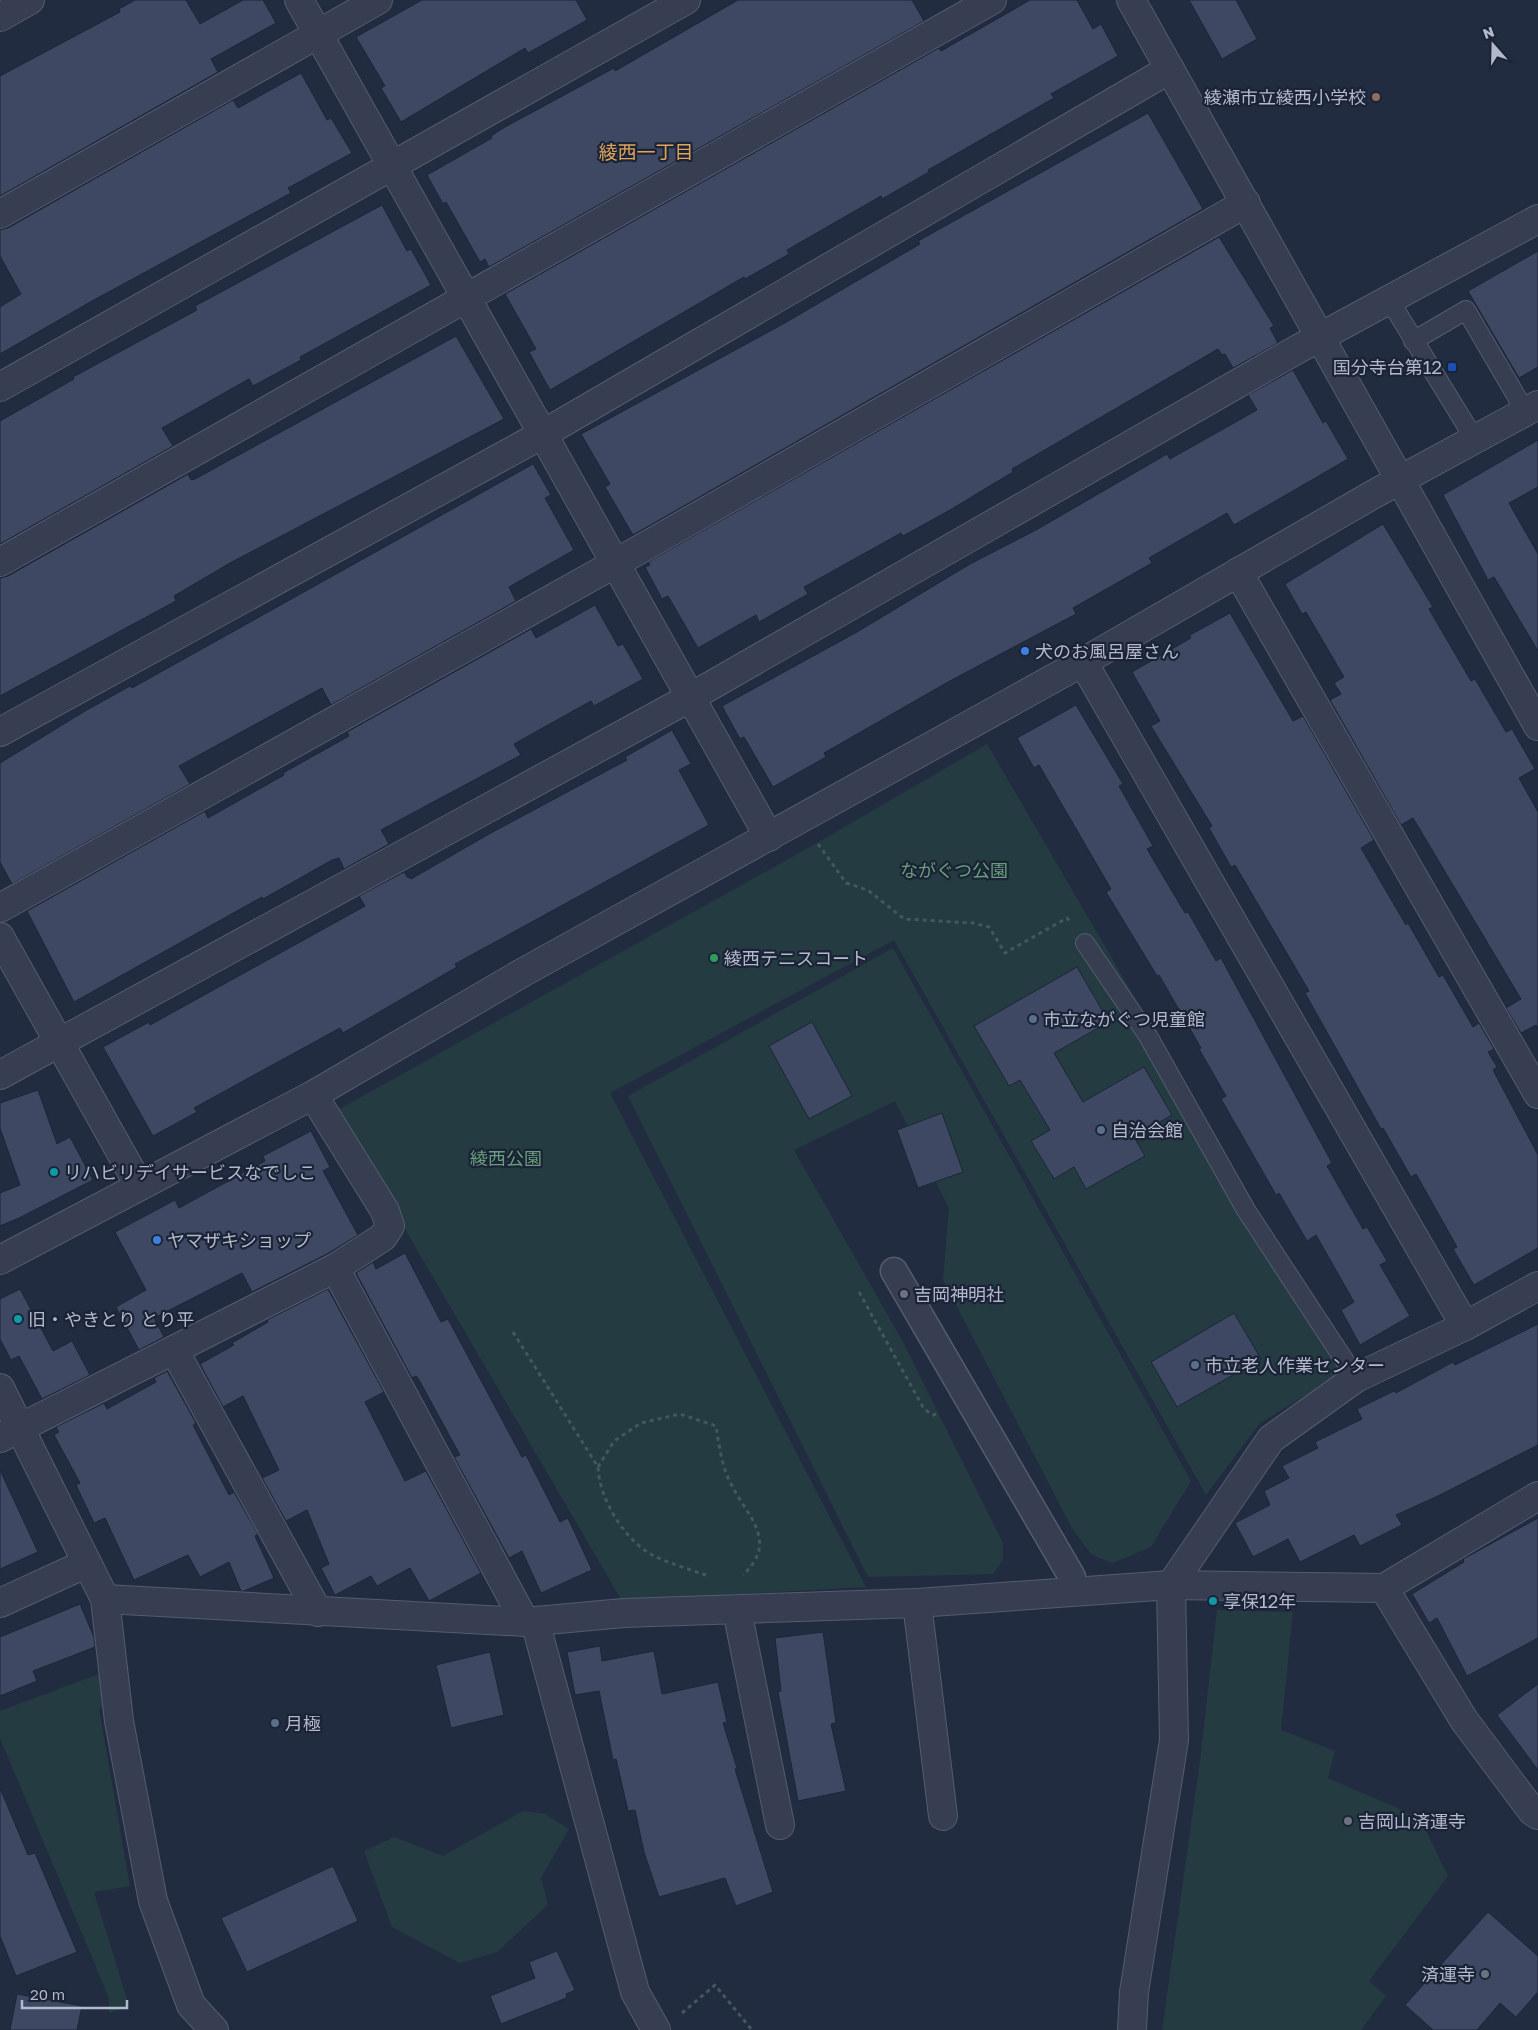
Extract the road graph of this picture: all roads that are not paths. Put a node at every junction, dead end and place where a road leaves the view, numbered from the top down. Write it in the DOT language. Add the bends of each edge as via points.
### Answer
graph roads {
  1 [pos="30,0"];
  2 [pos="299,0"];
  3 [pos="378,0"];
  4 [pos="686,0"];
  5 [pos="992,0"];
  6 [pos="1132,0"];
  7 [pos="0,17"];
  8 [pos="319,34"];
  9 [pos="1170,69"];
  10 [pos="392,164"];
  11 [pos="1246,203"];
  12 [pos="0,214"];
  13 [pos="1538,219"];
  14 [pos="467,298"];
  15 [pos="1390,301"];
  16 [pos="1321,337"];
  17 [pos="1412,341"];
  18 [pos="0,387"];
  19 [pos="1532,408"];
  20 [pos="543,434"];
  21 [pos="1474,440"];
  22 [pos="1402,480"];
  23 [pos="0,562"];
  24 [pos="616,563"];
  25 [pos="1238,572"];
  26 [pos="1083,662"];
  27 [pos="690,696"];
  28 [pos="1538,726"];
  29 [pos="0,732"];
  30 [pos="769,837"];
  31 [pos="0,908"];
  32 [pos="0,937"];
  33 [pos="1085,943"];
  34 [pos="59,1043"];
  35 [pos="0,1076"];
  36 [pos="1538,1094"];
  37 [pos="313,1095"];
  38 [pos="139,1185"];
  39 [pos="0,1260"];
  40 [pos="335,1268"];
  41 [pos="894,1271"];
  42 [pos="1538,1286"];
  43 [pos="1465,1326"];
  44 [pos="174,1350"];
  45 [pos="1356,1378"];
  46 [pos="0,1388"];
  47 [pos="10,1434"];
  48 [pos="1538,1496"];
  49 [pos="87,1563"];
  50 [pos="1072,1577"];
  51 [pos="1171,1584"];
  52 [pos="1384,1588"];
  53 [pos="105,1599"];
  54 [pos="0,1603"];
  55 [pos="918,1604"];
  56 [pos="737,1610"];
  57 [pos="318,1612"];
  58 [pos="530,1621"];
  59 [pos="1538,1815"];
  60 [pos="942,1816"];
  61 [pos="780,1825"];
  62 [pos="666,2024"];
  63 [pos="214,2030"];
  64 [pos="1132,2030"];
  1 -- 7 [label="street"];
  2 -- 8 [label="street"];
  3 -- 8 [label="street"];
  4 -- 10 [label="street"];
  5 -- 14 [label="street"];
  6 -- 9 [label="street"];
  8 -- 10 [label="street"];
  8 -- 12 [label="street"];
  9 -- 11 [label="street"];
  9 -- 20 [label="street"];
  10 -- 14 [label="street"];
  10 -- 18 [label="street"];
  11 -- 16 [label="street"];
  11 -- 24 [label="street"];
  13 -- 15 [label="street"];
  14 -- 20 [label="street"];
  14 -- 23 [label="street"];
  15 -- 16 [label="street"];
  15 -- 17 [label="lane"];
  16 -- 22 [label="street"];
  16 -- 27 [label="street"];
  17 -- 19 [label="lane" via="1466,310"];
  17 -- 21 [label="lane"];
  19 -- 21 [label="street"];
  20 -- 24 [label="street"];
  20 -- 29 [label="street"];
  21 -- 22 [label="street"];
  22 -- 25 [label="street"];
  22 -- 28 [label="street"];
  24 -- 27 [label="street"];
  24 -- 31 [label="street"];
  25 -- 26 [label="street"];
  25 -- 36 [label="street"];
  26 -- 30 [label="street"];
  26 -- 43 [label="street"];
  27 -- 30 [label="street"];
  27 -- 34 [label="street"];
  30 -- 37 [label="street" via="522,973"];
  32 -- 34 [label="street"];
  33 -- 45 [label="lane" via="1148,1036 1246,1210"];
  34 -- 35 [label="street"];
  34 -- 38 [label="street"];
  37 -- 38 [label="street"];
  37 -- 40 [label="street" via="385,1211 390,1226 383,1237"];
  38 -- 39 [label="street"];
  40 -- 44 [label="street"];
  40 -- 58 [label="street"];
  41 -- 50 [label="street"];
  42 -- 43 [label="street"];
  43 -- 45 [label="street"];
  44 -- 47 [label="street"];
  44 -- 57 [label="street"];
  45 -- 51 [label="street" via="1271,1440"];
  46 -- 47 [label="street"];
  47 -- 49 [label="street"];
  48 -- 52 [label="street"];
  49 -- 53 [label="street"];
  49 -- 54 [label="street"];
  51 -- 52 [label="street"];
  51 -- 55 [label="street"];
  51 -- 64 [label="street" via="1174,1740 1134,1992"];
  52 -- 59 [label="street" via="1464,1720"];
  53 -- 57 [label="street"];
  53 -- 63 [label="street" via="119,1721 153,1901 191,2005"];
  55 -- 56 [label="street"];
  55 -- 60 [label="street"];
  56 -- 58 [label="street"];
  56 -- 61 [label="street"];
  57 -- 58 [label="street"];
  58 -- 62 [label="street" via="635,1992"];
}
